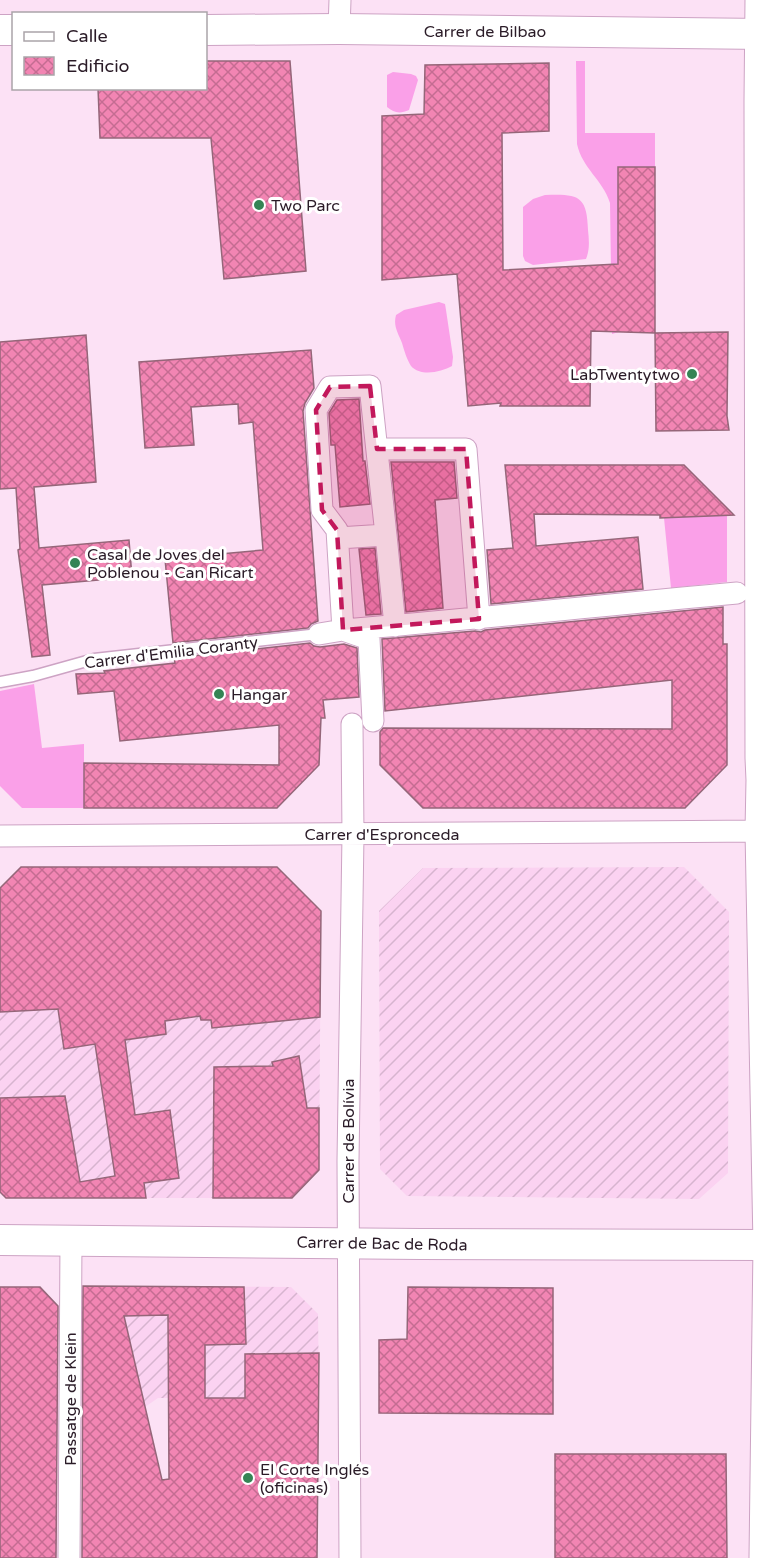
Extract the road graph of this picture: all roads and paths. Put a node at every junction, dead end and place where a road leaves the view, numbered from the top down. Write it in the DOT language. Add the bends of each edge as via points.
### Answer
graph roads {
  1 [pos="756,0"];
  2 [pos="339,15"];
  3 [pos="207,30"];
  4 [pos="760,34"];
  5 [pos="376,449"];
  6 [pos="386,535"];
  7 [pos="338,538"];
  8 [pos="737,593"];
  9 [pos="479,618"];
  10 [pos="395,626"];
  11 [pos="343,630"];
  12 [pos="319,634"];
  13 [pos="0,682"];
  14 [pos="760,831"];
  15 [pos="353,835"];
  16 [pos="0,836"];
  17 [pos="0,1240"];
  18 [pos="71,1241"];
  19 [pos="348,1243"];
  20 [pos="764,1245"];
  21 [pos="69,1558"];
  22 [pos="350,1558"];
  23 [pos="760,1558"];
  1 -- 4 [label="street"];
  2 -- 3 [label="main road, Carrer de Bilbao"];
  2 -- 4 [label="main road, Carrer de Bilbao"];
  4 -- 14 [label="street"];
  5 -- 6 [label="street"];
  5 -- 7 [label="street" via="370,386 330,387 316,410 322,510 337,530"];
  5 -- 9 [label="street" via="466,448"];
  6 -- 7 [label="street"];
  6 -- 10 [label="street"];
  7 -- 11 [label="street"];
  8 -- 9 [label="street, Carrer d'Emilia Coranty"];
  9 -- 10 [label="street, Carrer d'Emilia Coranty"];
  10 -- 11 [label="street, Carrer d'Emilia Coranty"];
  11 -- 12 [label="street, Carrer d'Emilia Coranty"];
  11 -- 15 [label="street, Carrer de Bolívia" via="369,639"];
  12 -- 13 [label="lane, Carrer d'Emilia Coranty" via="94,659"];
  14 -- 15 [label="street, Carrer d'Espronceda"];
  14 -- 20 [label="street"];
  15 -- 16 [label="street, Carrer d'Espronceda"];
  15 -- 19 [label="street, Carrer de Bolívia"];
  17 -- 18 [label="main road, Carrer de Bac de Roda"];
  18 -- 19 [label="main road, Carrer de Bac de Roda"];
  18 -- 21 [label="street, Passatge de Klein"];
  19 -- 20 [label="main road, Carrer de Bac de Roda"];
  19 -- 22 [label="street, Carrer de Bolívia"];
  20 -- 23 [label="street"];
}
